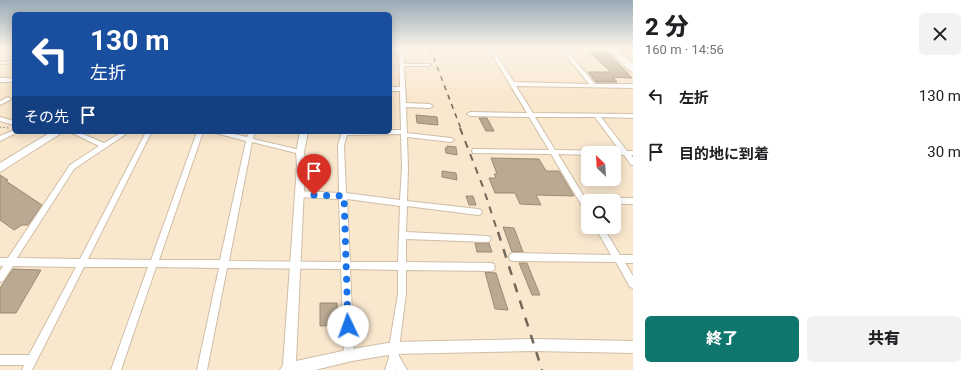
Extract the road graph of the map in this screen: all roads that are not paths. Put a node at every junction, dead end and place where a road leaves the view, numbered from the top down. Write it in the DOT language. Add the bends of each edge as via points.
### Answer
graph roads {
  1 [pos="422,65"];
  2 [pos="501,65"];
  3 [pos="577,65"];
  4 [pos="402,66"];
  5 [pos="0,80"];
  6 [pos="12,80"];
  7 [pos="512,84"];
  8 [pos="594,86"];
  9 [pos="633,86"];
  10 [pos="392,89"];
  11 [pos="403,89"];
  12 [pos="8,99"];
  13 [pos="0,103"];
  14 [pos="404,105"];
  15 [pos="430,106"];
  16 [pos="470,114"];
  17 [pos="530,115"];
  18 [pos="596,115"];
  19 [pos="633,116"];
  20 [pos="0,119"];
  21 [pos="12,126"];
  22 [pos="12,129"];
  23 [pos="55,134"];
  24 [pos="77,134"];
  25 [pos="123,134"];
  26 [pos="148,134"];
  27 [pos="199,134"];
  28 [pos="236,134"];
  29 [pos="304,134"];
  30 [pos="345,134"];
  31 [pos="392,134"];
  32 [pos="404,134"];
  33 [pos="251,136"];
  34 [pos="0,139"];
  35 [pos="451,140"];
  36 [pos="104,146"];
  37 [pos="475,151"];
  38 [pos="300,152"];
  39 [pos="553,152"];
  40 [pos="581,152"];
  41 [pos="621,153"];
  42 [pos="625,153"];
  43 [pos="633,154"];
  44 [pos="633,163"];
  45 [pos="0,168"];
  46 [pos="299,194"];
  47 [pos="581,195"];
  48 [pos="344,196"];
  49 [pos="621,201"];
  50 [pos="633,201"];
  51 [pos="403,203"];
  52 [pos="478,212"];
  53 [pos="402,234"];
  54 [pos="603,234"];
  55 [pos="487,239"];
  56 [pos="513,257"];
  57 [pos="618,259"];
  58 [pos="633,259"];
  59 [pos="0,262"];
  60 [pos="10,262"];
  61 [pos="82,264"];
  62 [pos="153,265"];
  63 [pos="223,265"];
  64 [pos="295,266"];
  65 [pos="345,266"];
  66 [pos="402,266"];
  67 [pos="491,267"];
  68 [pos="0,278"];
  69 [pos="633,284"];
  70 [pos="633,347"];
  71 [pos="394,352"];
  72 [pos="350,356"];
  73 [pos="0,360"];
  74 [pos="32,360"];
  75 [pos="27,370"];
  76 [pos="116,370"];
  77 [pos="202,370"];
  78 [pos="288,370"];
  79 [pos="390,370"];
  80 [pos="402,370"];
  1 -- 4 [label="street"];
  2 -- 7 [label="street"];
  3 -- 8 [label="street"];
  4 -- 11 [label="street"];
  5 -- 6 [label="street"];
  7 -- 8 [label="street"];
  7 -- 17 [label="street"];
  8 -- 9 [label="street"];
  10 -- 11 [label="street"];
  11 -- 14 [label="street"];
  12 -- 13 [label="street"];
  14 -- 15 [label="street"];
  14 -- 32 [label="street"];
  16 -- 17 [label="street"];
  17 -- 18 [label="street"];
  17 -- 39 [label="street"];
  18 -- 19 [label="street"];
  18 -- 42 [label="street"];
  20 -- 21 [label="street"];
  22 -- 34 [label="street"];
  23 -- 45 [label="main road"];
  24 -- 36 [label="street"];
  25 -- 36 [label="street"];
  26 -- 61 [label="street"];
  27 -- 62 [label="street"];
  28 -- 33 [label="street"];
  29 -- 38 [label="street"];
  30 -- 48 [label="street" via="341,145"];
  31 -- 32 [label="street"];
  32 -- 35 [label="street"];
  32 -- 51 [label="street"];
  33 -- 38 [label="street"];
  33 -- 63 [label="street"];
  36 -- 60 [label="street" via="72,167"];
  37 -- 39 [label="street"];
  38 -- 46 [label="street"];
  39 -- 40 [label="street"];
  39 -- 47 [label="street"];
  41 -- 42 [label="street"];
  42 -- 43 [label="street"];
  42 -- 44 [label="street"];
  46 -- 48 [label="street"];
  46 -- 64 [label="street"];
  48 -- 51 [label="street"];
  48 -- 65 [label="street"];
  49 -- 50 [label="street"];
  51 -- 52 [label="street"];
  51 -- 53 [label="street"];
  53 -- 55 [label="street"];
  53 -- 66 [label="street"];
  54 -- 57 [label="street"];
  56 -- 57 [label="street"];
  57 -- 58 [label="street"];
  57 -- 69 [label="street"];
  59 -- 60 [label="street"];
  60 -- 61 [label="street"];
  60 -- 68 [label="street"];
  61 -- 62 [label="street"];
  61 -- 74 [label="street"];
  62 -- 63 [label="street"];
  62 -- 76 [label="street"];
  63 -- 64 [label="street"];
  63 -- 77 [label="street"];
  64 -- 65 [label="street"];
  64 -- 78 [label="street"];
  65 -- 66 [label="street"];
  65 -- 72 [label="street"];
  66 -- 67 [label="street"];
  66 -- 71 [label="street" via="402,294"];
  70 -- 71 [label="street" via="534,345"];
  71 -- 72 [label="street"];
  71 -- 79 [label="street"];
  71 -- 80 [label="street"];
  72 -- 78 [label="street"];
  73 -- 74 [label="street"];
  74 -- 75 [label="street"];
}
